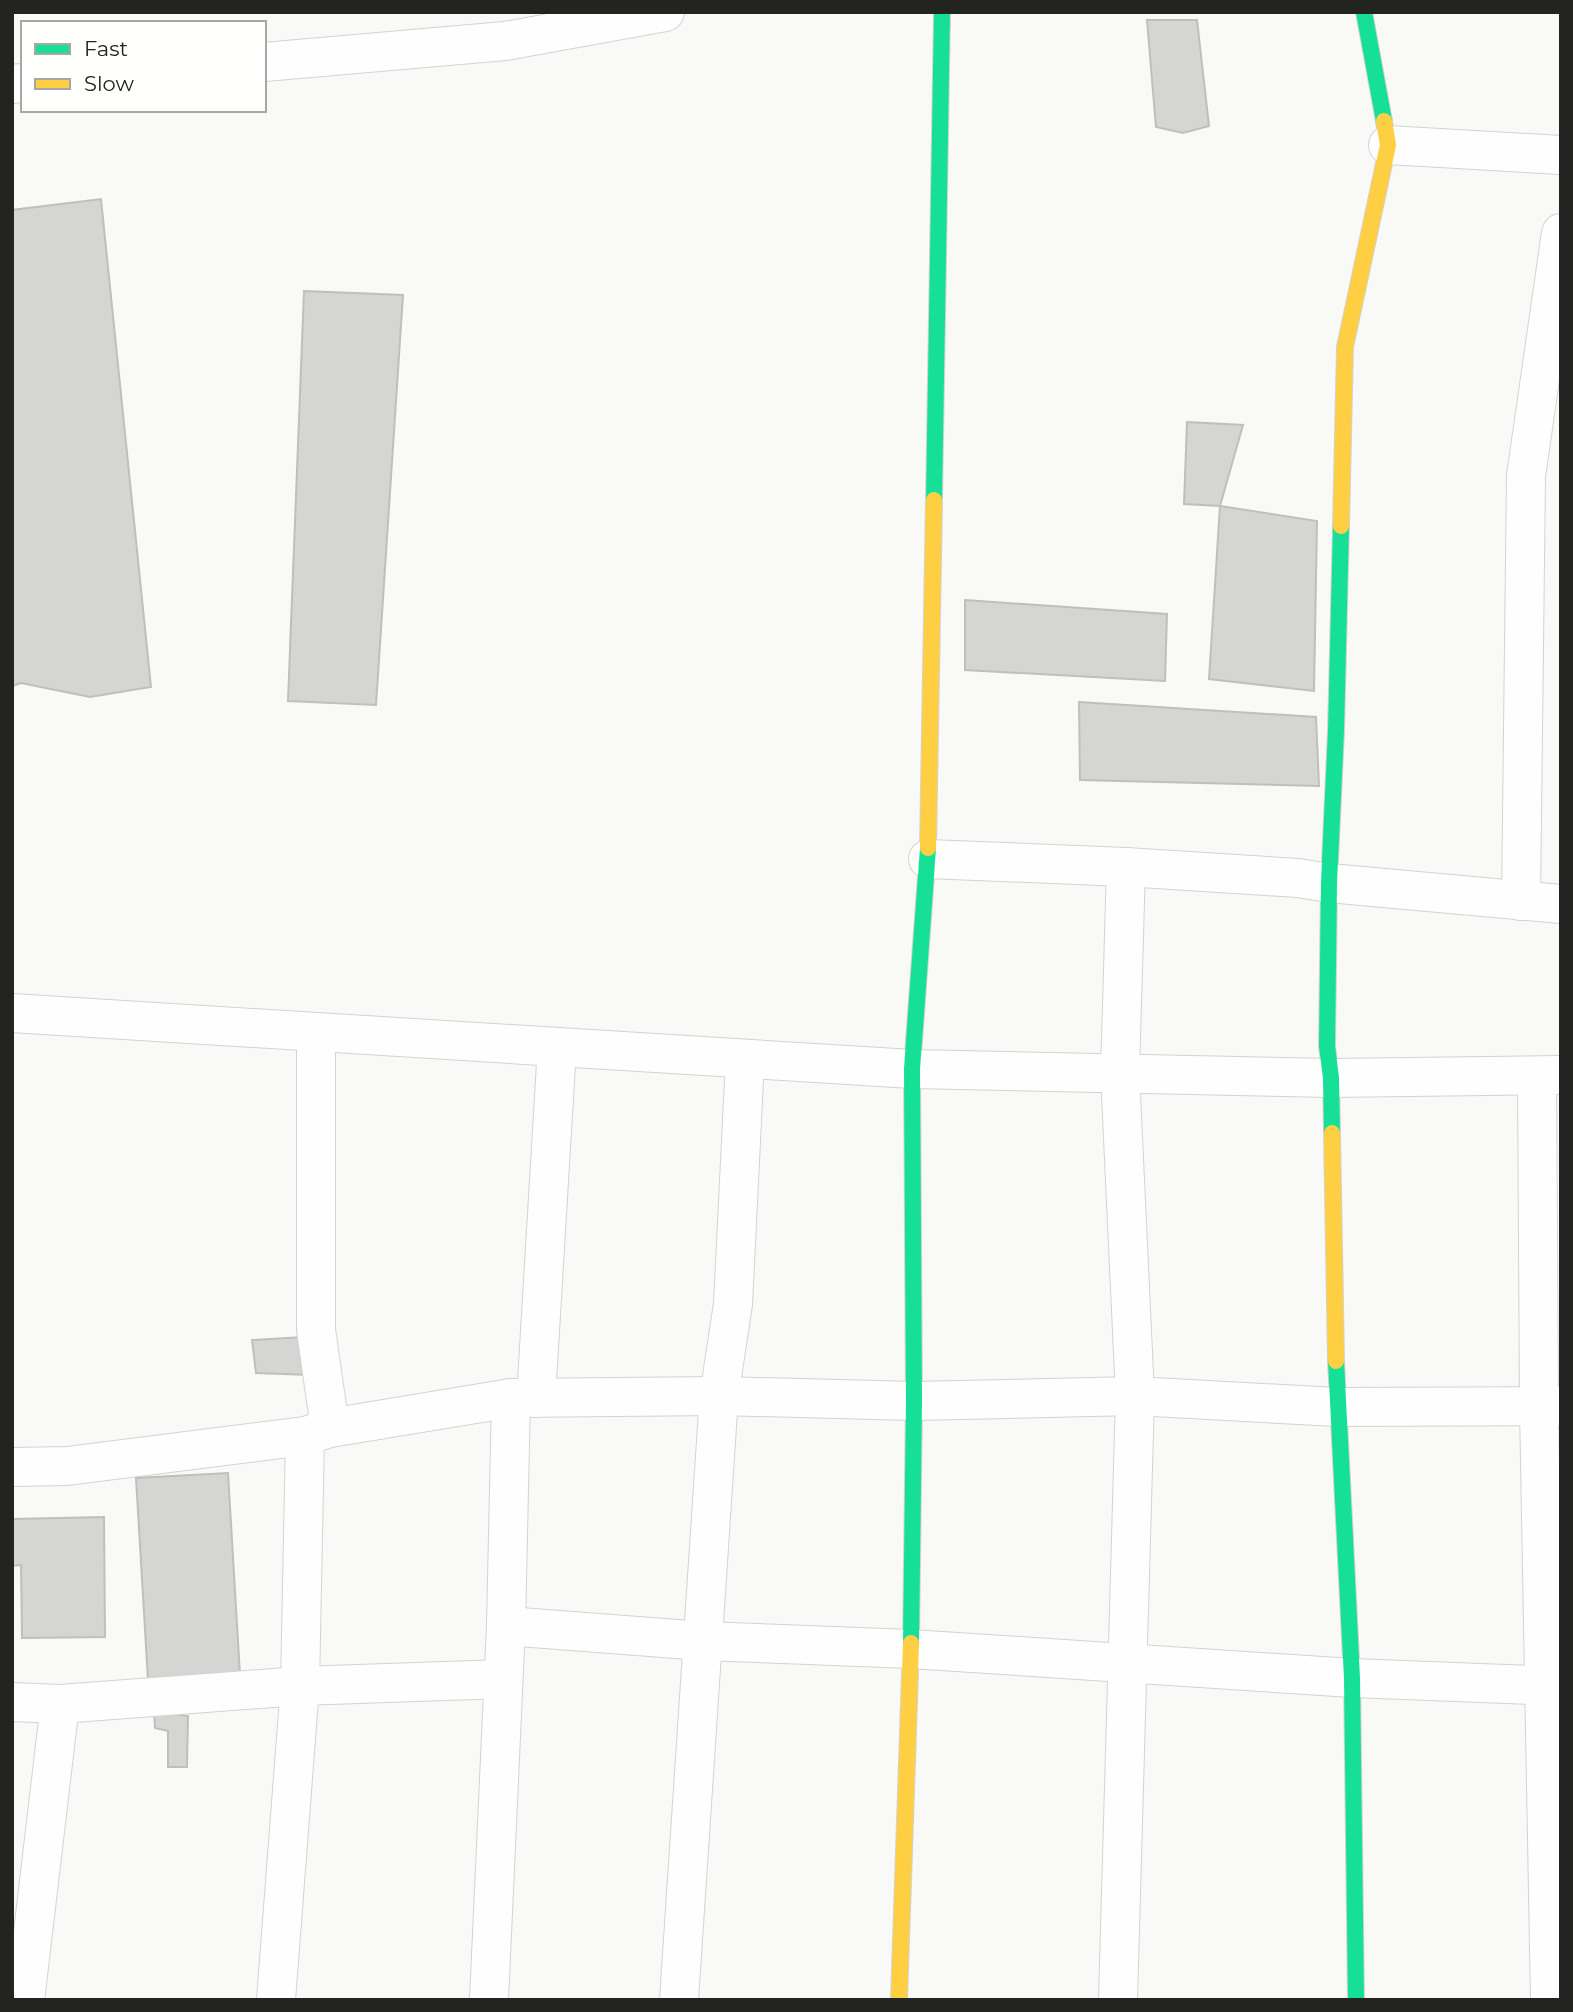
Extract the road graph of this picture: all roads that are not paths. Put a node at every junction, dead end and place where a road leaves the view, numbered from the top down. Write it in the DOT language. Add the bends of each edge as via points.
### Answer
graph roads {
  1 [pos="665,12"];
  2 [pos="943,12"];
  3 [pos="1364,12"];
  4 [pos="504,27"];
  5 [pos="266,62"];
  6 [pos="1388,145"];
  7 [pos="1561,155"];
  8 [pos="1561,233"];
  9 [pos="928,859"];
  10 [pos="1126,867"];
  11 [pos="1329,883"];
  12 [pos="1521,901"];
  13 [pos="1561,904"];
  14 [pos="12,1013"];
  15 [pos="316,1032"];
  16 [pos="557,1048"];
  17 [pos="745,1059"];
  18 [pos="912,1069"];
  19 [pos="1120,1073"];
  20 [pos="1549,1076"];
  21 [pos="1331,1078"];
  22 [pos="719,1396"];
  23 [pos="1135,1396"];
  24 [pos="523,1398"];
  25 [pos="914,1401"];
  26 [pos="1550,1406"];
  27 [pos="1337,1407"];
  28 [pos="317,1432"];
  29 [pos="12,1467"];
  30 [pos="506,1626"];
  31 [pos="704,1641"];
  32 [pos="911,1649"];
  33 [pos="1128,1664"];
  34 [pos="1352,1678"];
  35 [pos="503,1679"];
  36 [pos="300,1686"];
  37 [pos="1553,1686"];
  38 [pos="12,1702"];
  39 [pos="60,1704"];
  40 [pos="25,2000"];
  41 [pos="276,2000"];
  42 [pos="489,2000"];
  43 [pos="679,2000"];
  44 [pos="899,2000"];
  45 [pos="1118,2000"];
  46 [pos="1356,2000"];
  47 [pos="1550,2000"];
  1 -- 4 [label="street"];
  2 -- 9 [label="street"];
  3 -- 6 [label="street"];
  4 -- 5 [label="street"];
  6 -- 7 [label="street"];
  6 -- 11 [label="street" via="1345,347"];
  8 -- 12 [label="street" via="1526,475"];
  9 -- 10 [label="street"];
  9 -- 18 [label="street"];
  10 -- 11 [label="street"];
  10 -- 19 [label="street"];
  11 -- 12 [label="street"];
  11 -- 21 [label="street" via="1327,1046"];
  12 -- 13 [label="street"];
  14 -- 15 [label="street"];
  15 -- 16 [label="street"];
  15 -- 28 [label="street"];
  16 -- 17 [label="street"];
  16 -- 24 [label="street"];
  17 -- 18 [label="street"];
  17 -- 22 [label="street" via="733,1304"];
  18 -- 19 [label="street"];
  18 -- 25 [label="street"];
  19 -- 21 [label="street"];
  19 -- 23 [label="street"];
  20 -- 21 [label="street"];
  20 -- 26 [label="street"];
  21 -- 27 [label="street"];
  22 -- 24 [label="street"];
  22 -- 25 [label="street"];
  22 -- 31 [label="street"];
  23 -- 25 [label="street"];
  23 -- 27 [label="street"];
  23 -- 33 [label="street"];
  24 -- 28 [label="street"];
  24 -- 30 [label="street"];
  25 -- 32 [label="street"];
  26 -- 27 [label="street"];
  26 -- 37 [label="street"];
  27 -- 34 [label="street"];
  28 -- 29 [label="street" via="92,1463"];
  28 -- 36 [label="street"];
  30 -- 31 [label="street"];
  30 -- 35 [label="street"];
  31 -- 32 [label="street"];
  31 -- 43 [label="street"];
  32 -- 33 [label="street"];
  32 -- 44 [label="street"];
  33 -- 34 [label="street"];
  33 -- 45 [label="street"];
  34 -- 37 [label="street"];
  34 -- 46 [label="street"];
  35 -- 36 [label="street"];
  35 -- 42 [label="street"];
  36 -- 39 [label="street"];
  36 -- 41 [label="street"];
  37 -- 47 [label="street"];
  38 -- 39 [label="street"];
  39 -- 40 [label="street"];
}
